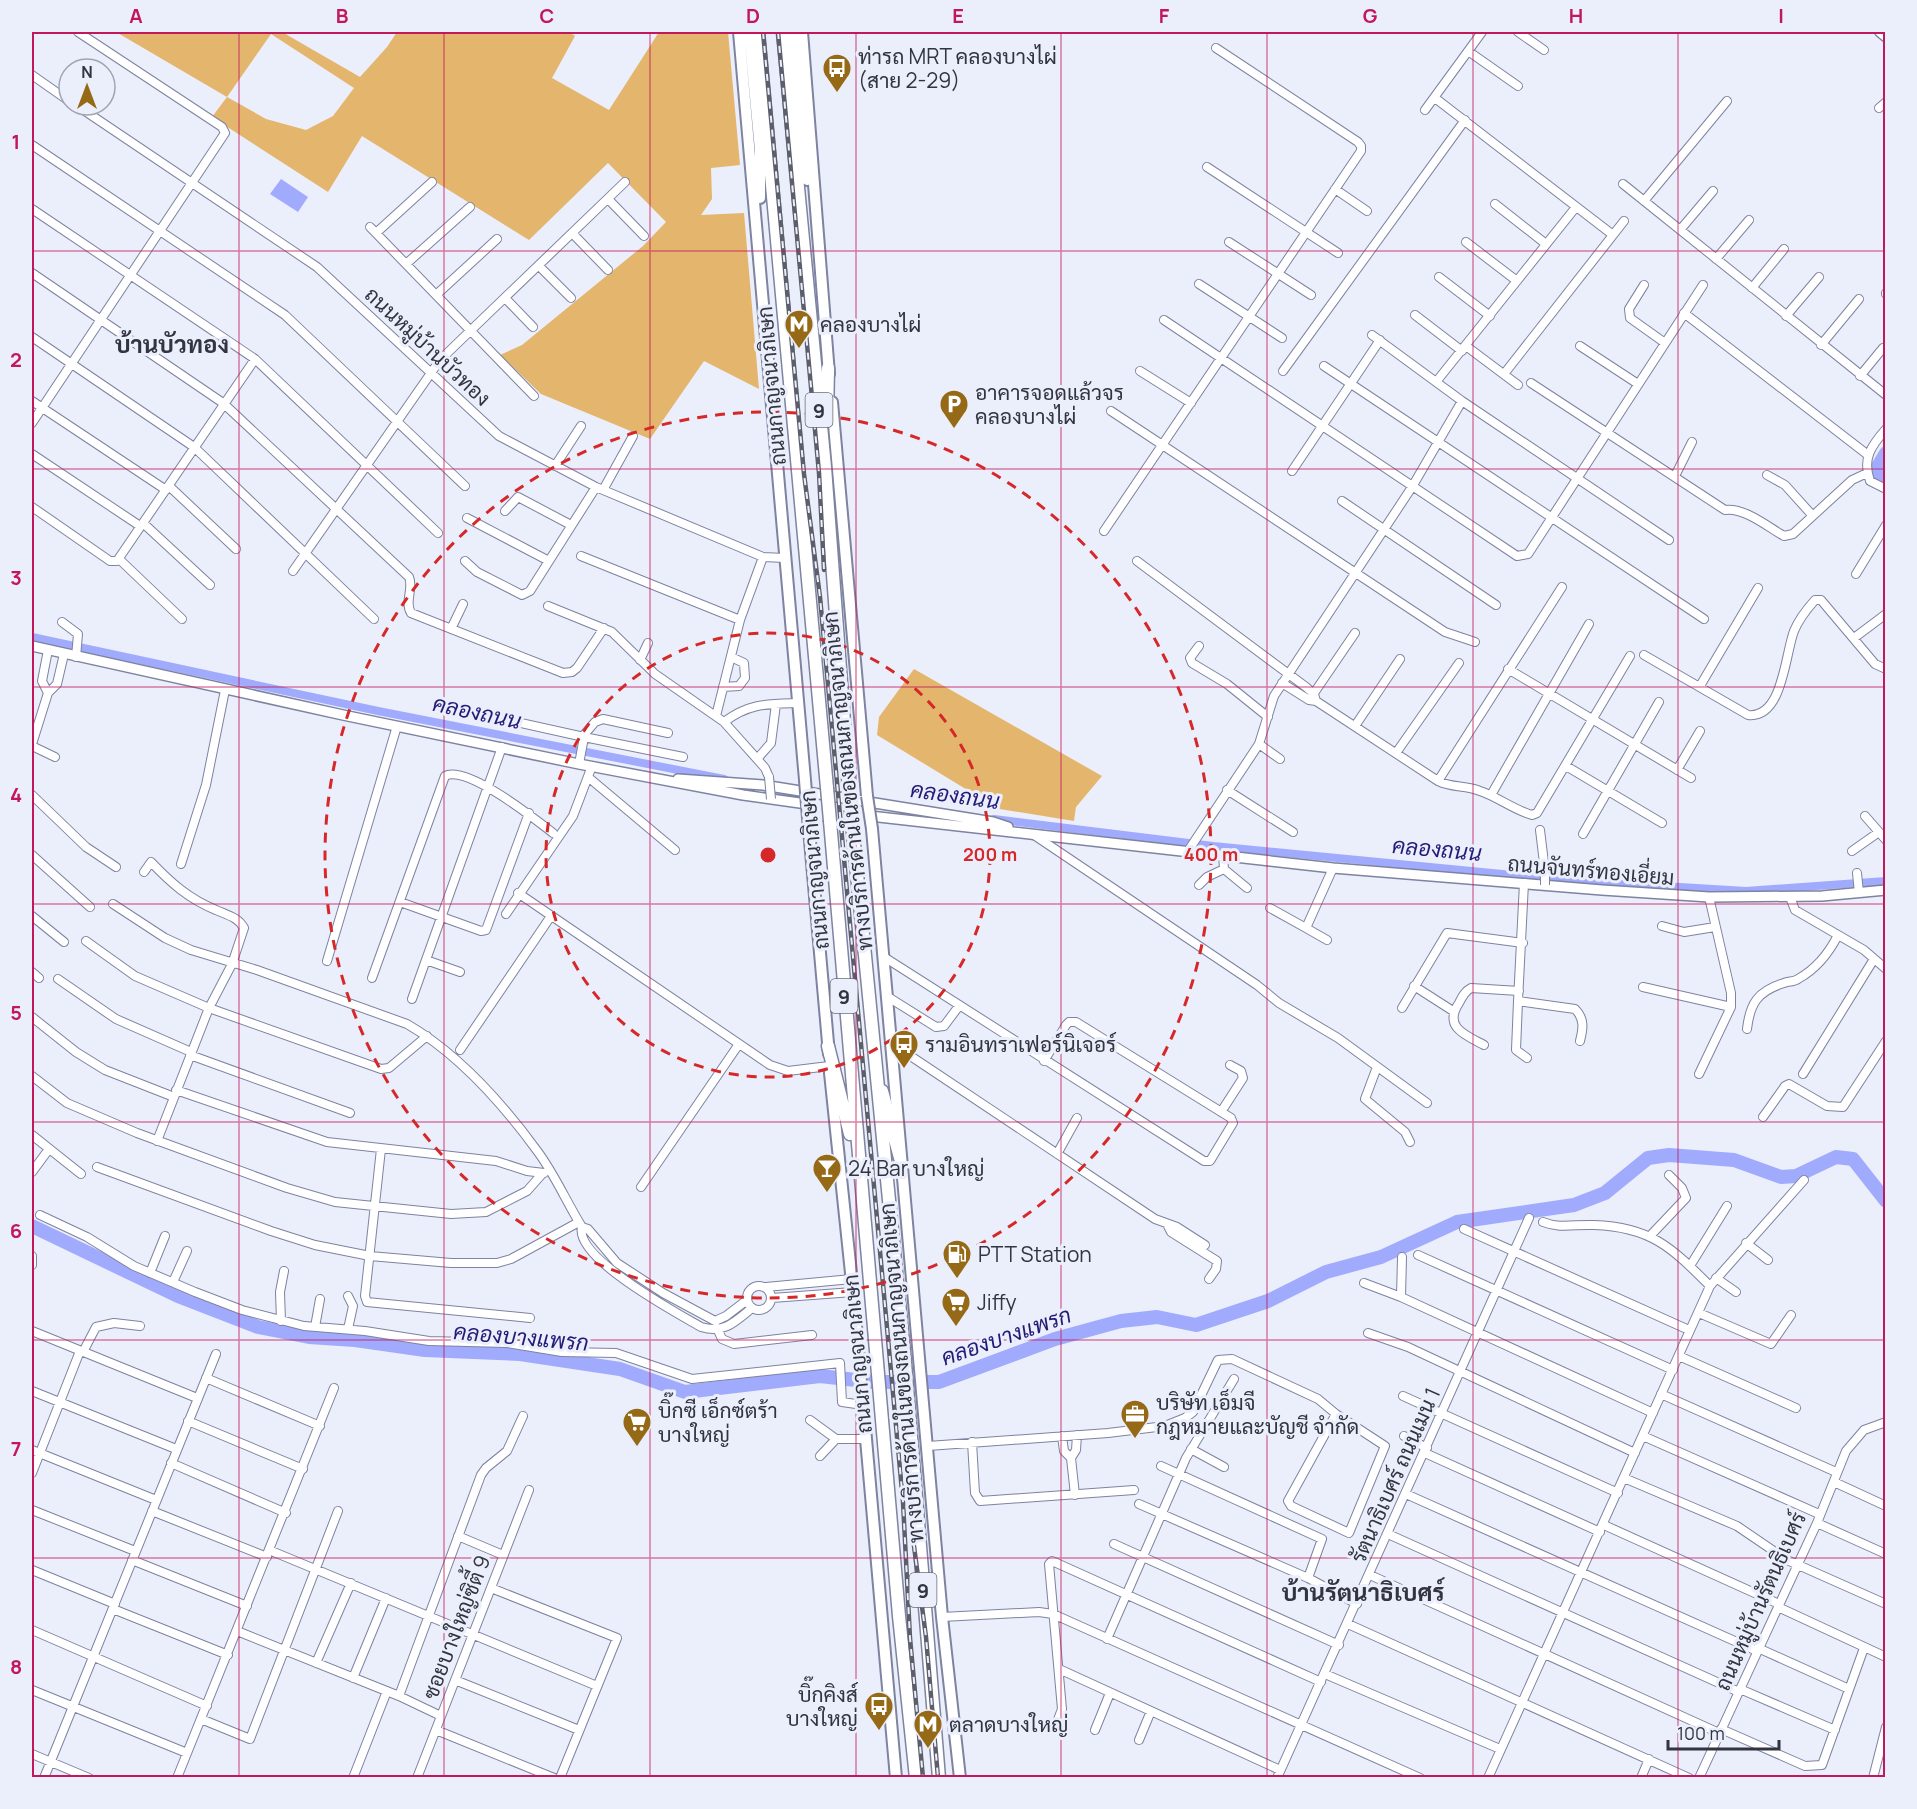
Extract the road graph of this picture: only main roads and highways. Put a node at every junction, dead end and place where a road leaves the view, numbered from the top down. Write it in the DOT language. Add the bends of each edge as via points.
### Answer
graph roads {
  1 [pos="739,32"];
  2 [pos="749,32"];
  3 [pos="758,32"];
  4 [pos="783,32"];
  5 [pos="793,32"];
  6 [pos="802,32"];
  7 [pos="820,265"];
  8 [pos="760,267"];
  9 [pos="828,368"];
  10 [pos="825,467"];
  11 [pos="828,1046"];
  12 [pos="873,1055"];
  13 [pos="900,1158"];
  14 [pos="859,1170"];
  15 [pos="896,1778"];
  16 [pos="916,1778"];
  17 [pos="939,1778"];
  18 [pos="960,1778"];
  1 -- 8 [label="main road"];
  2 -- 8 [label="main road" via="760,150"];
  3 -- 14 [label="highway, ถนนกาญจนาภิเษก / 9, bridge"];
  4 -- 10 [label="highway, ถนนกาญจนาภิเษก / 9"];
  5 -- 7 [label="main road" via="803,148"];
  6 -- 7 [label="main road, ทางบริการด้านในของถนนกาญจนาภิเษก"];
  7 -- 9 [label="main road, ทางบริการด้านในของถนนกาญจนาภิเษก"];
  8 -- 11 [label="main road, bridge"];
  9 -- 10 [label="highway"];
  9 -- 13 [label="main road, ทางบริการด้านในของถนนกาญจนาภิเษก, bridge"];
  10 -- 12 [label="highway, ถนนกาญจนาภิเษก / 9, bridge"];
  11 -- 14 [label="highway"];
  11 -- 15 [label="main road"];
  12 -- 13 [label="highway"];
  12 -- 17 [label="highway, ถนนกาญจนาภิเษก / 9" via="905,1363"];
  13 -- 18 [label="main road, ทางบริการด้านในของถนนกาญจนาภิเษก"];
  14 -- 16 [label="highway, ถนนกาญจนาภิเษก / 9"];
}
